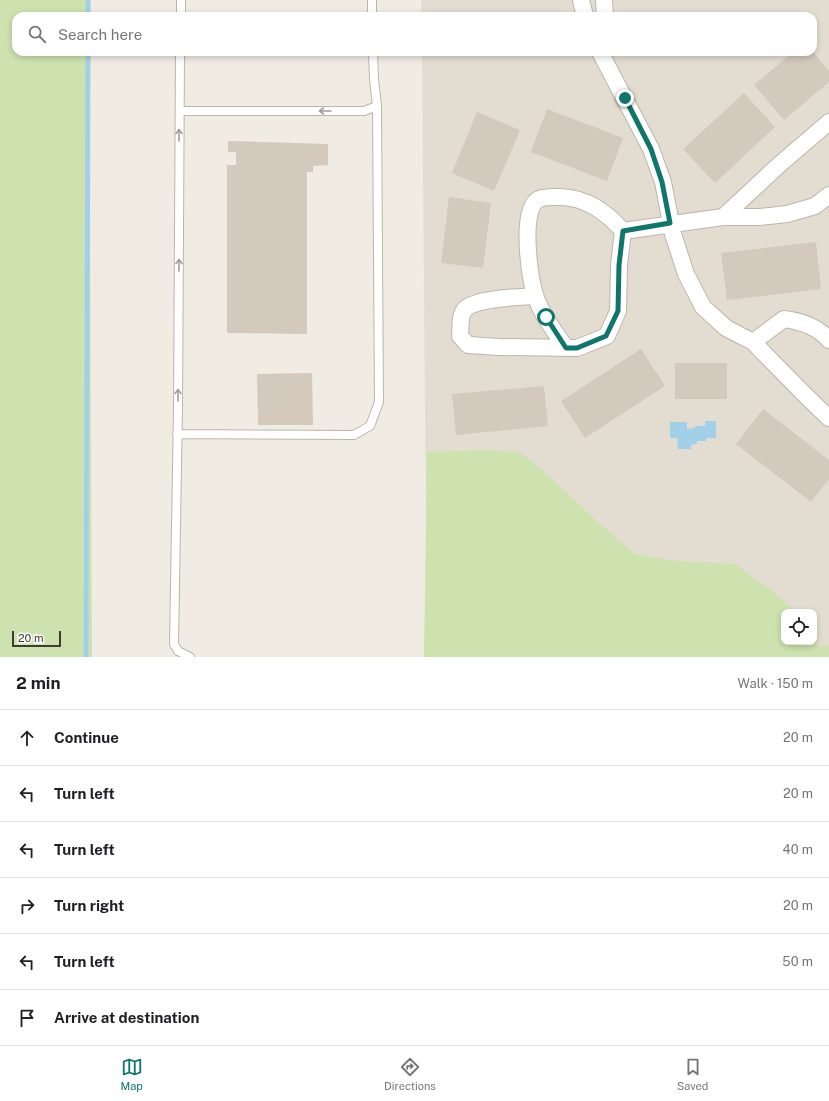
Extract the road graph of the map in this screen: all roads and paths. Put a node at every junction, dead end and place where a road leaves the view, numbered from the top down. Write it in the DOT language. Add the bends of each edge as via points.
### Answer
graph roads {
  1 [pos="181,0"];
  2 [pos="372,0"];
  3 [pos="581,0"];
  4 [pos="604,0"];
  5 [pos="181,12"];
  6 [pos="372,12"];
  7 [pos="584,12"];
  8 [pos="605,12"];
  9 [pos="180,56"];
  10 [pos="373,56"];
  11 [pos="604,56"];
  12 [pos="377,106"];
  13 [pos="180,111"];
  14 [pos="829,122"];
  15 [pos="829,195"];
  16 [pos="723,217"];
  17 [pos="670,223"];
  18 [pos="623,231"];
  19 [pos="535,296"];
  20 [pos="829,340"];
  21 [pos="753,342"];
  22 [pos="566,348"];
  23 [pos="829,418"];
  24 [pos="177,434"];
  25 [pos="190,657"];
  1 -- 5 [label="lane"];
  2 -- 6 [label="lane"];
  3 -- 7 [label="street"];
  4 -- 8 [label="street"];
  9 -- 13 [label="lane"];
  10 -- 12 [label="lane"];
  11 -- 17 [label="street" via="651,149 662,182"];
  12 -- 13 [label="lane, one-way" via="364,111"];
  12 -- 24 [label="lane" via="379,402 370,426 354,435"];
  24 -- 13 [label="lane, one-way"];
  14 -- 16 [label="street"];
  15 -- 16 [label="street" via="815,206 787,214"];
  16 -- 17 [label="street"];
  17 -- 18 [label="street"];
  17 -- 21 [label="street" via="686,274 703,307 726,328"];
  18 -- 19 [label="street" via="610,216 595,206 571,197 539,199 531,207 528,218 528,255"];
  18 -- 22 [label="street" via="618,311 606,336 577,348"];
  19 -- 22 [label="street"];
  19 -- 22 [label="street" via="492,299 466,308 461,318 460,336 468,345"];
  20 -- 21 [label="street" via="824,334 799,321 784,319"];
  21 -- 23 [label="street"];
  24 -- 25 [label="lane" via="174,644 178,651"];
}
